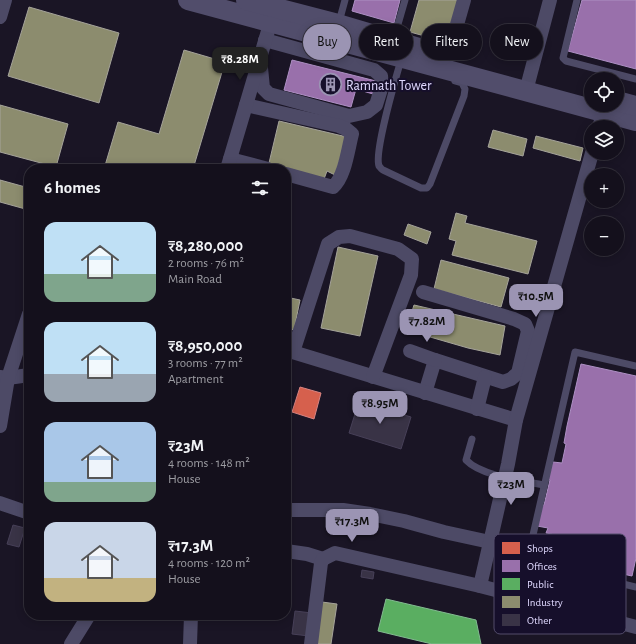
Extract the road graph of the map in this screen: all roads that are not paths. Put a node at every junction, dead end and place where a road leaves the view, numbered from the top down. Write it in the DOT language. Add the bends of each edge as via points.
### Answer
graph roads {
  1 [pos="5,0"];
  2 [pos="188,0"];
  3 [pos="246,0"];
  4 [pos="345,0"];
  5 [pos="405,0"];
  6 [pos="464,0"];
  7 [pos="550,0"];
  8 [pos="577,0"];
  9 [pos="0,17"];
  10 [pos="272,18"];
  11 [pos="338,24"];
  12 [pos="403,24"];
  13 [pos="457,24"];
  14 [pos="359,45"];
  15 [pos="400,60"];
  16 [pos="409,60"];
  17 [pos="459,60"];
  18 [pos="259,62"];
  19 [pos="448,79"];
  20 [pos="636,79"];
  21 [pos="528,85"];
  22 [pos="584,94"];
  23 [pos="584,104"];
  24 [pos="246,105"];
  25 [pos="636,106"];
  26 [pos="624,108"];
  27 [pos="609,112"];
  28 [pos="636,121"];
  29 [pos="590,160"];
  30 [pos="228,164"];
  31 [pos="291,175"];
  32 [pos="423,292"];
  33 [pos="24,327"];
  34 [pos="291,348"];
  35 [pos="291,351"];
  36 [pos="410,351"];
  37 [pos="435,360"];
  38 [pos="636,366"];
  39 [pos="24,375"];
  40 [pos="4,377"];
  41 [pos="373,377"];
  42 [pos="485,377"];
  43 [pos="425,393"];
  44 [pos="477,409"];
  45 [pos="516,420"];
  46 [pos="0,426"];
  47 [pos="472,439"];
  48 [pos="505,477"];
  49 [pos="544,485"];
  50 [pos="0,503"];
  51 [pos="24,510"];
  52 [pos="291,510"];
  53 [pos="533,534"];
  54 [pos="490,542"];
  55 [pos="291,552"];
  56 [pos="324,559"];
  57 [pos="626,584"];
  58 [pos="480,586"];
  59 [pos="636,586"];
  60 [pos="494,590"];
  61 [pos="86,620"];
  62 [pos="191,620"];
  63 [pos="626,624"];
  64 [pos="636,627"];
  65 [pos="71,644"];
  66 [pos="190,644"];
  67 [pos="311,644"];
  1 -- 9 [label="street"];
  2 -- 10 [label="main road"];
  3 -- 10 [label="main road"];
  4 -- 11 [label="lane"];
  5 -- 12 [label="lane"];
  6 -- 13 [label="street"];
  7 -- 21 [label="street"];
  8 -- 20 [label="lane" via="563,58 566,61"];
  10 -- 11 [label="main road"];
  10 -- 14 [label="main road"];
  10 -- 18 [label="street"];
  10 -- 18 [label="street" via="374,70 381,76 382,86 376,105 367,112 349,116 269,94 263,88"];
  15 -- 19 [label="lane" via="381,138 379,166 421,188 427,188 430,184 464,96 465,89 462,83"];
  16 -- 21 [label="main road"];
  17 -- 21 [label="main road"];
  18 -- 24 [label="street"];
  21 -- 22 [label="main road"];
  21 -- 23 [label="main road"];
  24 -- 30 [label="street"];
  24 -- 31 [label="street" via="339,126 352,134 341,177 333,187"];
  25 -- 26 [label="main road"];
  27 -- 28 [label="main road"];
  29 -- 45 [label="street"];
  32 -- 42 [label="street" via="525,324 528,331 518,372 503,382"];
  33 -- 40 [label="street"];
  34 -- 41 [label="street" via="328,244 339,237 350,236 398,249 412,259 411,275"];
  35 -- 41 [label="street"];
  36 -- 37 [label="street"];
  37 -- 42 [label="street"];
  37 -- 43 [label="street"];
  38 -- 49 [label="lane" via="575,352"];
  39 -- 40 [label="street"];
  40 -- 46 [label="street"];
  41 -- 43 [label="street"];
  42 -- 44 [label="street"];
  43 -- 44 [label="street"];
  44 -- 45 [label="street"];
  45 -- 48 [label="street"];
  47 -- 48 [label="lane" via="466,460 478,469"];
  48 -- 49 [label="lane"];
  48 -- 54 [label="street"];
  49 -- 53 [label="lane"];
  50 -- 51 [label="street"];
  52 -- 54 [label="street" via="343,510 370,514"];
  54 -- 58 [label="street"];
  55 -- 56 [label="street"];
  56 -- 58 [label="street" via="335,553 342,554"];
  56 -- 67 [label="street" via="321,563"];
  57 -- 59 [label="lane"];
  58 -- 60 [label="street"];
  61 -- 65 [label="street"];
  62 -- 66 [label="street"];
  63 -- 64 [label="street"];
}
